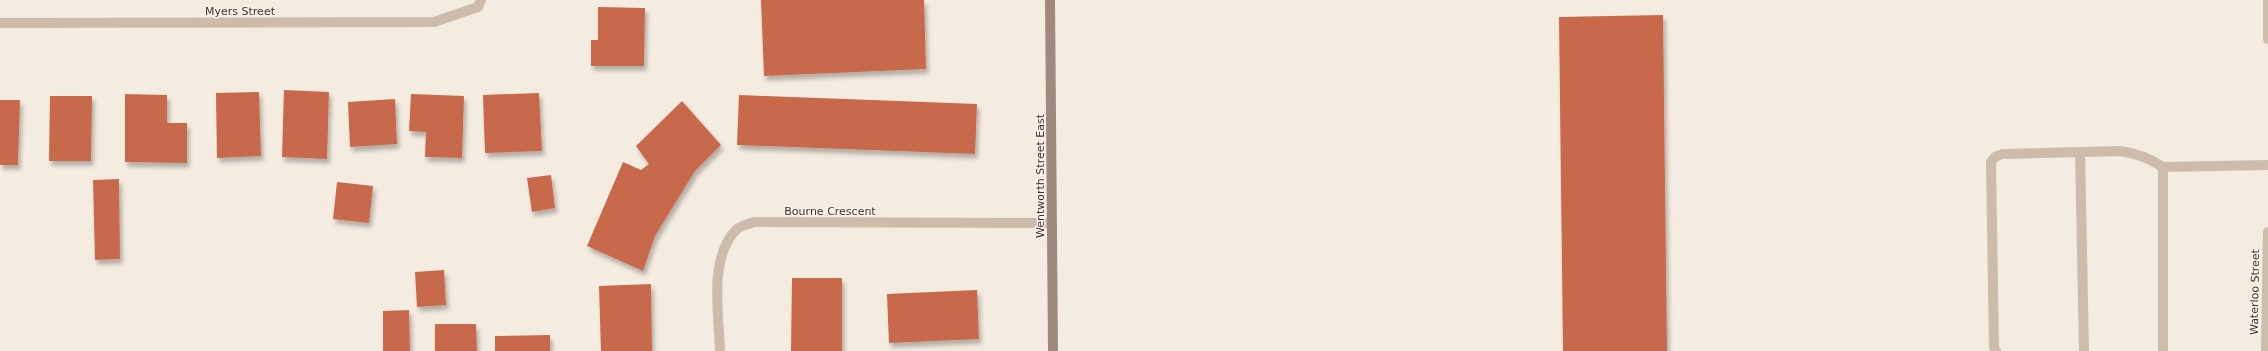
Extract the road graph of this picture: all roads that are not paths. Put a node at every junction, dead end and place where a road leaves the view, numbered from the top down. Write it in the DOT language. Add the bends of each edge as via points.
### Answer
graph roads {
  1 [pos="1050,0"];
  2 [pos="2268,0"];
  3 [pos="479,3"];
  4 [pos="0,24"];
  5 [pos="2268,39"];
  6 [pos="2080,152"];
  7 [pos="2268,164"];
  8 [pos="2163,167"];
  9 [pos="1052,223"];
  10 [pos="2268,232"];
  11 [pos="720,351"];
  12 [pos="1053,351"];
  13 [pos="1996,351"];
  14 [pos="2084,351"];
  15 [pos="2163,351"];
  16 [pos="2266,351"];
  1 -- 9 [label="main road, Wentworth Street East"];
  2 -- 5 [label="street"];
  3 -- 4 [label="street, Myers Street" via="434,22"];
  6 -- 8 [label="street" via="2134,152 2150,158"];
  6 -- 13 [label="street" via="2002,154 1991,162"];
  6 -- 14 [label="street"];
  7 -- 8 [label="street"];
  8 -- 15 [label="street"];
  9 -- 11 [label="street, Bourne Crescent" via="754,222 738,228 724,244 718,270"];
  9 -- 12 [label="main road, Wentworth Street East"];
  10 -- 16 [label="street, Waterloo Street"];
}
